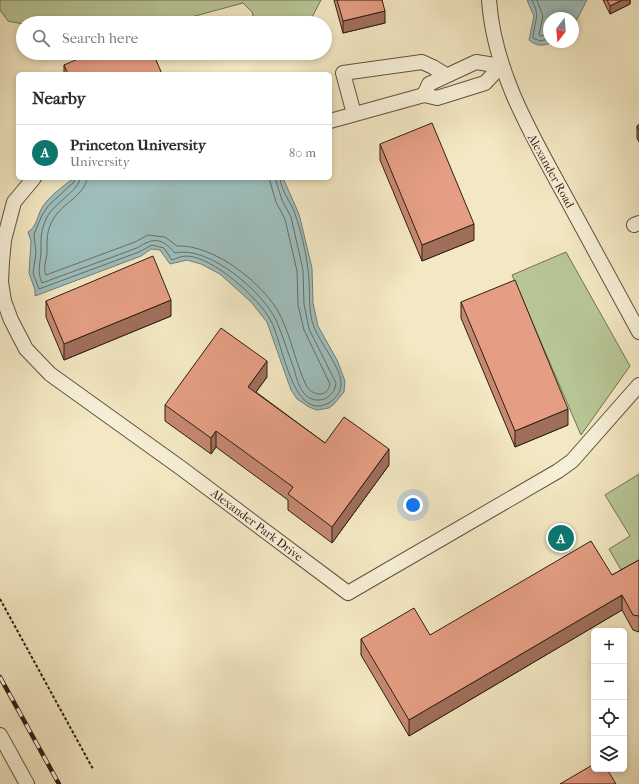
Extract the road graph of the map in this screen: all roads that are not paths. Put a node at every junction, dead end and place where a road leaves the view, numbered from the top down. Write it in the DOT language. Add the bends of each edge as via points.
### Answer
graph roads {
  1 [pos="489,0"];
  2 [pos="501,66"];
  3 [pos="446,75"];
  4 [pos="424,95"];
  5 [pos="354,114"];
  6 [pos="332,120"];
  7 [pos="32,180"];
  8 [pos="639,332"];
  9 [pos="639,385"];
  10 [pos="0,735"];
  11 [pos="22,782"];
  1 -- 2 [label="street, Alexander Road" via="490,22"];
  2 -- 3 [label="street" via="476,62"];
  2 -- 4 [label="street" via="485,83 437,98"];
  2 -- 8 [label="street, Alexander Road" via="527,127"];
  3 -- 4 [label="street" via="429,84"];
  3 -- 5 [label="street" via="422,62 343,73"];
  4 -- 5 [label="street"];
  5 -- 6 [label="street"];
  7 -- 9 [label="street, Alexander Park Drive" via="14,202 4,240 1,282 11,320 26,349 56,378 348,594 572,461"];
  10 -- 11 [label="street"];
}
